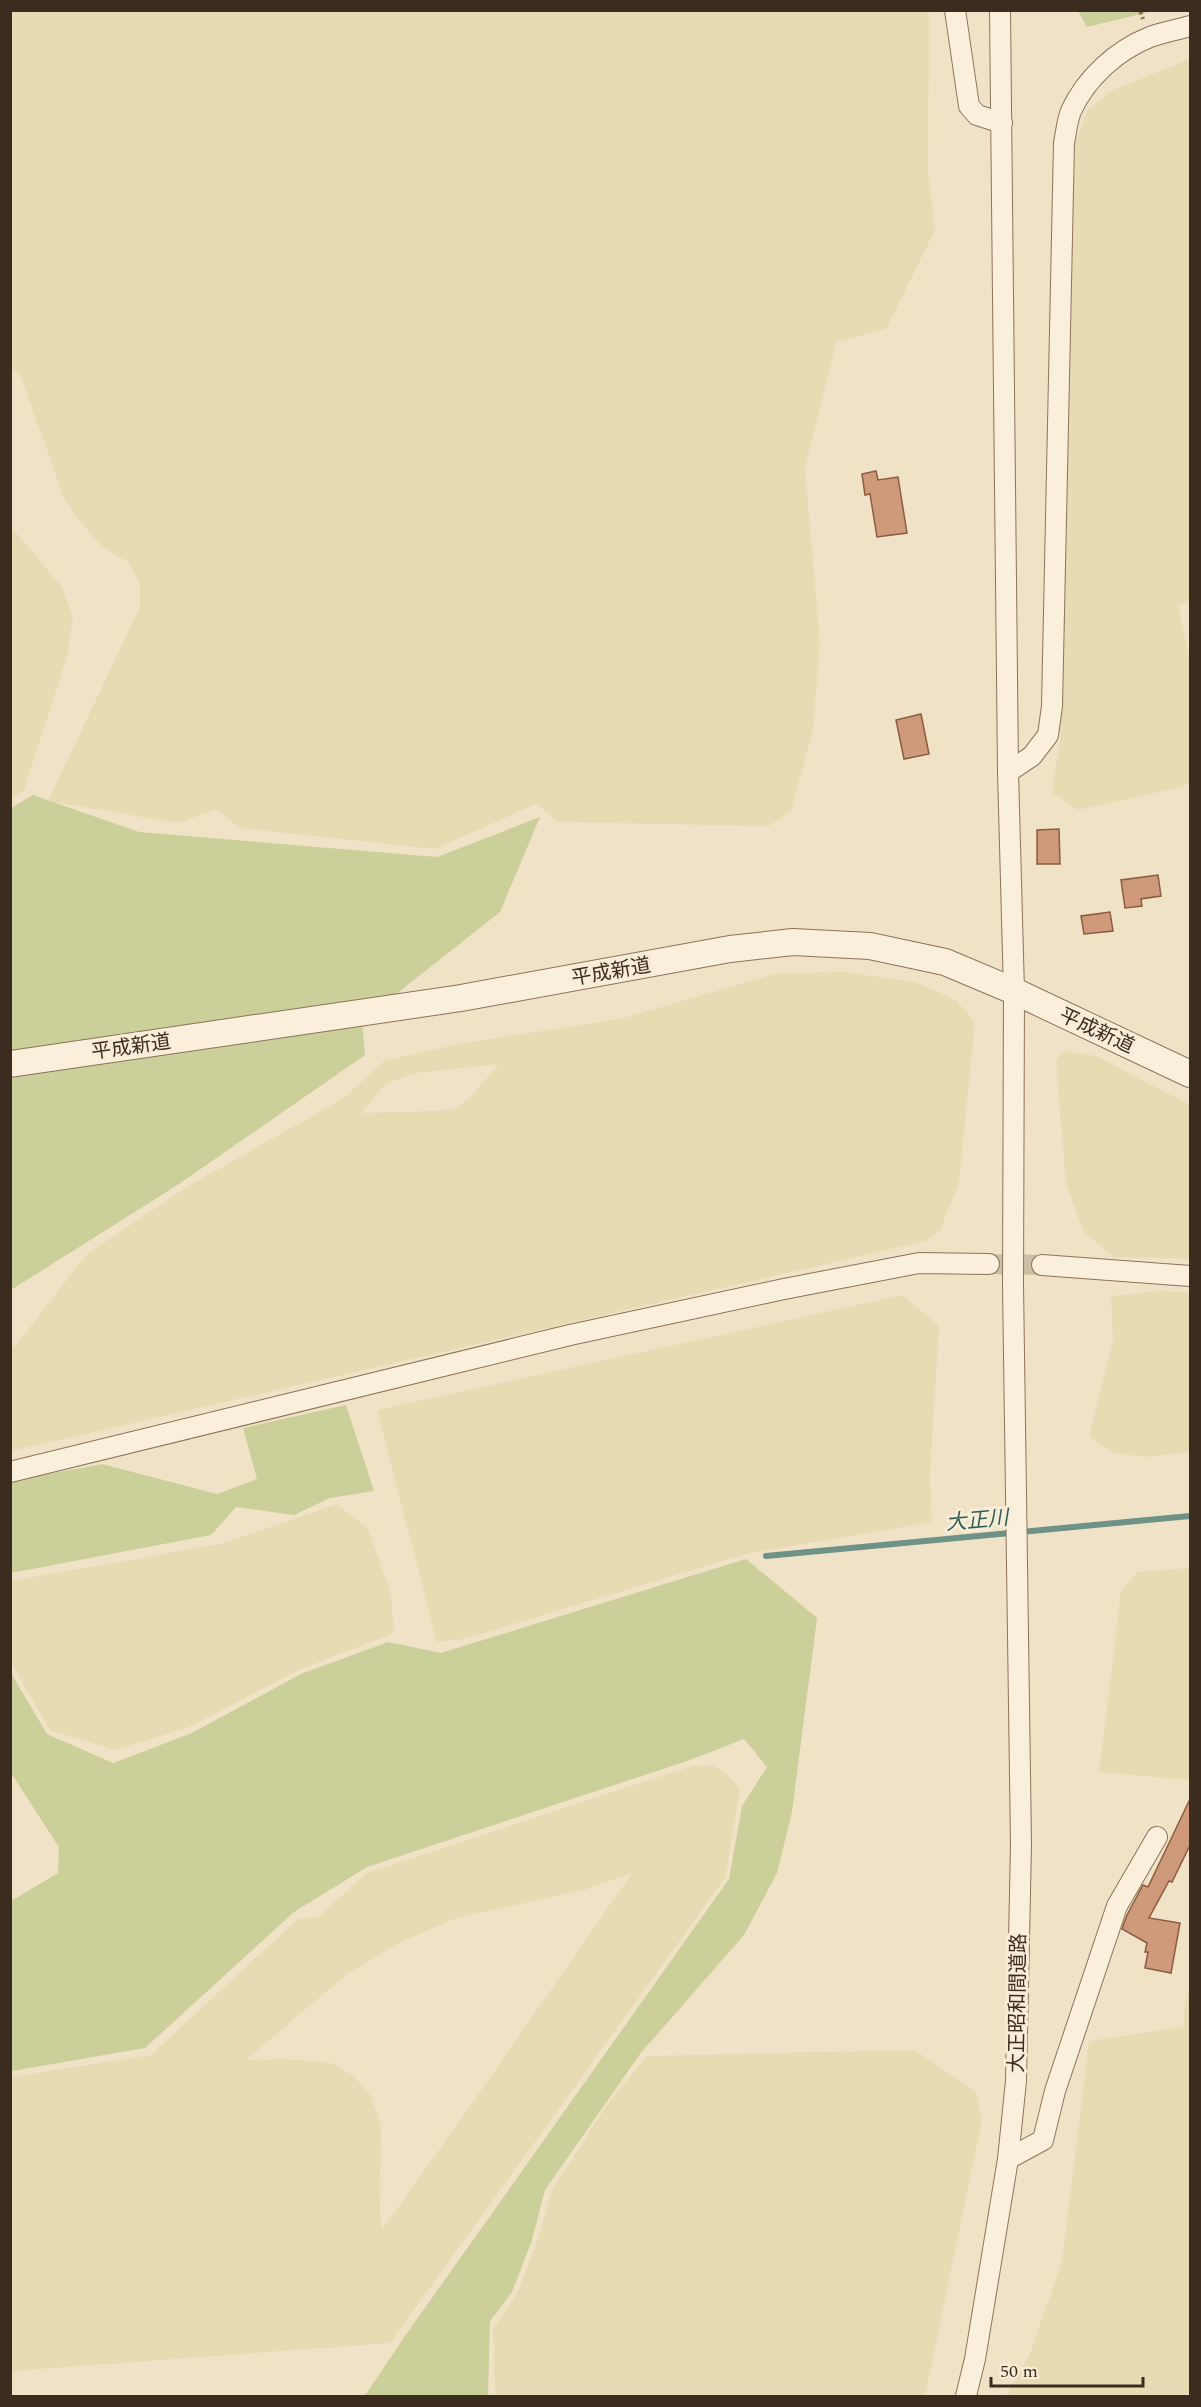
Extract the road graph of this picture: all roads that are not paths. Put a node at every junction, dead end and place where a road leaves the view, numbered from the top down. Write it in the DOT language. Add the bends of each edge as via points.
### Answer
graph roads {
  1 [pos="955,10"];
  2 [pos="1000,10"];
  3 [pos="1191,26"];
  4 [pos="1002,123"];
  5 [pos="1008,772"];
  6 [pos="1014,991"];
  7 [pos="10,1064"];
  8 [pos="1191,1074"];
  9 [pos="989,1264"];
  10 [pos="1042,1265"];
  11 [pos="1191,1276"];
  12 [pos="10,1472"];
  13 [pos="1157,1837"];
  14 [pos="1008,2159"];
  15 [pos="966,2397"];
  1 -- 4 [label="street" via="969,106 977,115"];
  2 -- 4 [label="street, 大正昭和間道路"];
  3 -- 5 [label="street" via="1150,37 1120,53 1083,89 1071,113 1064,143 1053,706 1048,735 1032,756"];
  4 -- 5 [label="street, 大正昭和間道路"];
  5 -- 6 [label="street, 大正昭和間道路"];
  6 -- 7 [label="street, 平成新道" via="945,962 870,946 793,942 730,949 461,998"];
  6 -- 8 [label="street, 平成新道"];
  6 -- 14 [label="street, 大正昭和間道路" via="1013,1284 1021,1845 1016,2081"];
  9 -- 12 [label="street" via="919,1263 784,1289 570,1335"];
  10 -- 11 [label="street"];
  13 -- 14 [label="street" via="1117,1906 1042,2140"];
  14 -- 15 [label="street, 大正昭和間道路"];
}
